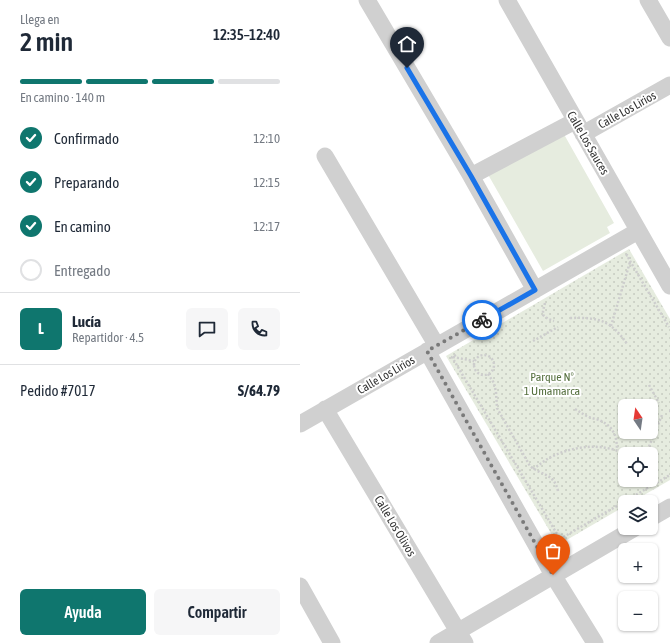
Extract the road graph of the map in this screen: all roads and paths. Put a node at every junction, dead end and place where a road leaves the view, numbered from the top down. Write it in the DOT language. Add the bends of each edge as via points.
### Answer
graph roads {
  1 [pos="367,0"];
  2 [pos="507,0"];
  3 [pos="648,0"];
  4 [pos="670,38"];
  5 [pos="670,85"];
  6 [pos="579,127"];
  7 [pos="325,156"];
  8 [pos="471,176"];
  9 [pos="638,231"];
  10 [pos="620,259"];
  11 [pos="630,261"];
  12 [pos="670,286"];
  13 [pos="535,290"];
  14 [pos="538,307"];
  15 [pos="570,318"];
  16 [pos="554,321"];
  17 [pos="611,326"];
  18 [pos="558,327"];
  19 [pos="669,327"];
  20 [pos="533,342"];
  21 [pos="627,344"];
  22 [pos="432,348"];
  23 [pos="459,353"];
  24 [pos="452,357"];
  25 [pos="474,362"];
  26 [pos="488,374"];
  27 [pos="649,385"];
  28 [pos="659,403"];
  29 [pos="575,409"];
  30 [pos="325,410"];
  31 [pos="662,415"];
  32 [pos="300,424"];
  33 [pos="649,447"];
  34 [pos="617,450"];
  35 [pos="534,469"];
  36 [pos="670,475"];
  37 [pos="647,489"];
  38 [pos="558,491"];
  39 [pos="670,507"];
  40 [pos="658,514"];
  41 [pos="622,535"];
  42 [pos="553,575"];
  43 [pos="300,586"];
  44 [pos="462,637"];
  45 [pos="332,643"];
  46 [pos="438,643"];
  47 [pos="595,643"];
  1 -- 8 [label="street"];
  2 -- 6 [label="street, Calle Los Sauces"];
  3 -- 4 [label="street"];
  5 -- 6 [label="street, Calle Los Lirios"];
  6 -- 8 [label="street, Calle Los Lirios"];
  6 -- 9 [label="street, Calle Los Sauces"];
  7 -- 22 [label="street"];
  8 -- 13 [label="street"];
  9 -- 12 [label="street, Calle Los Sauces"];
  9 -- 13 [label="street, Calle Los Lirios"];
  10 -- 11 [label="path" via="627,255"];
  11 -- 17 [label="path"];
  11 -- 19 [label="path"];
  13 -- 22 [label="street, Calle Los Lirios"];
  14 -- 16 [label="path" via="545,303 543,315"];
  15 -- 17 [label="path" via="597,319"];
  17 -- 21 [label="path"];
  18 -- 20 [label="path"];
  22 -- 30 [label="street, Calle Los Lirios"];
  22 -- 42 [label="street"];
  23 -- 24 [label="path"];
  24 -- 25 [label="path"];
  24 -- 37 [label="path" via="560,539"];
  25 -- 26 [label="path" via="476,372"];
  25 -- 26 [label="path" via="482,355 491,358 494,367"];
  26 -- 35 [label="path" via="494,383 497,408"];
  27 -- 28 [label="path"];
  29 -- 34 [label="path" via="607,424 615,434"];
  30 -- 32 [label="street, Calle Los Lirios"];
  30 -- 44 [label="street, Calle Los Olivos"];
  31 -- 33 [label="path"];
  34 -- 35 [label="path" via="584,447 567,450 548,458"];
  35 -- 38 [label="path" via="554,479"];
  36 -- 37 [label="path"];
  39 -- 40 [label="street"];
  41 -- 42 [label="street"];
  42 -- 44 [label="street"];
  42 -- 47 [label="street"];
  43 -- 45 [label="street"];
  44 -- 46 [label="street"];
}
